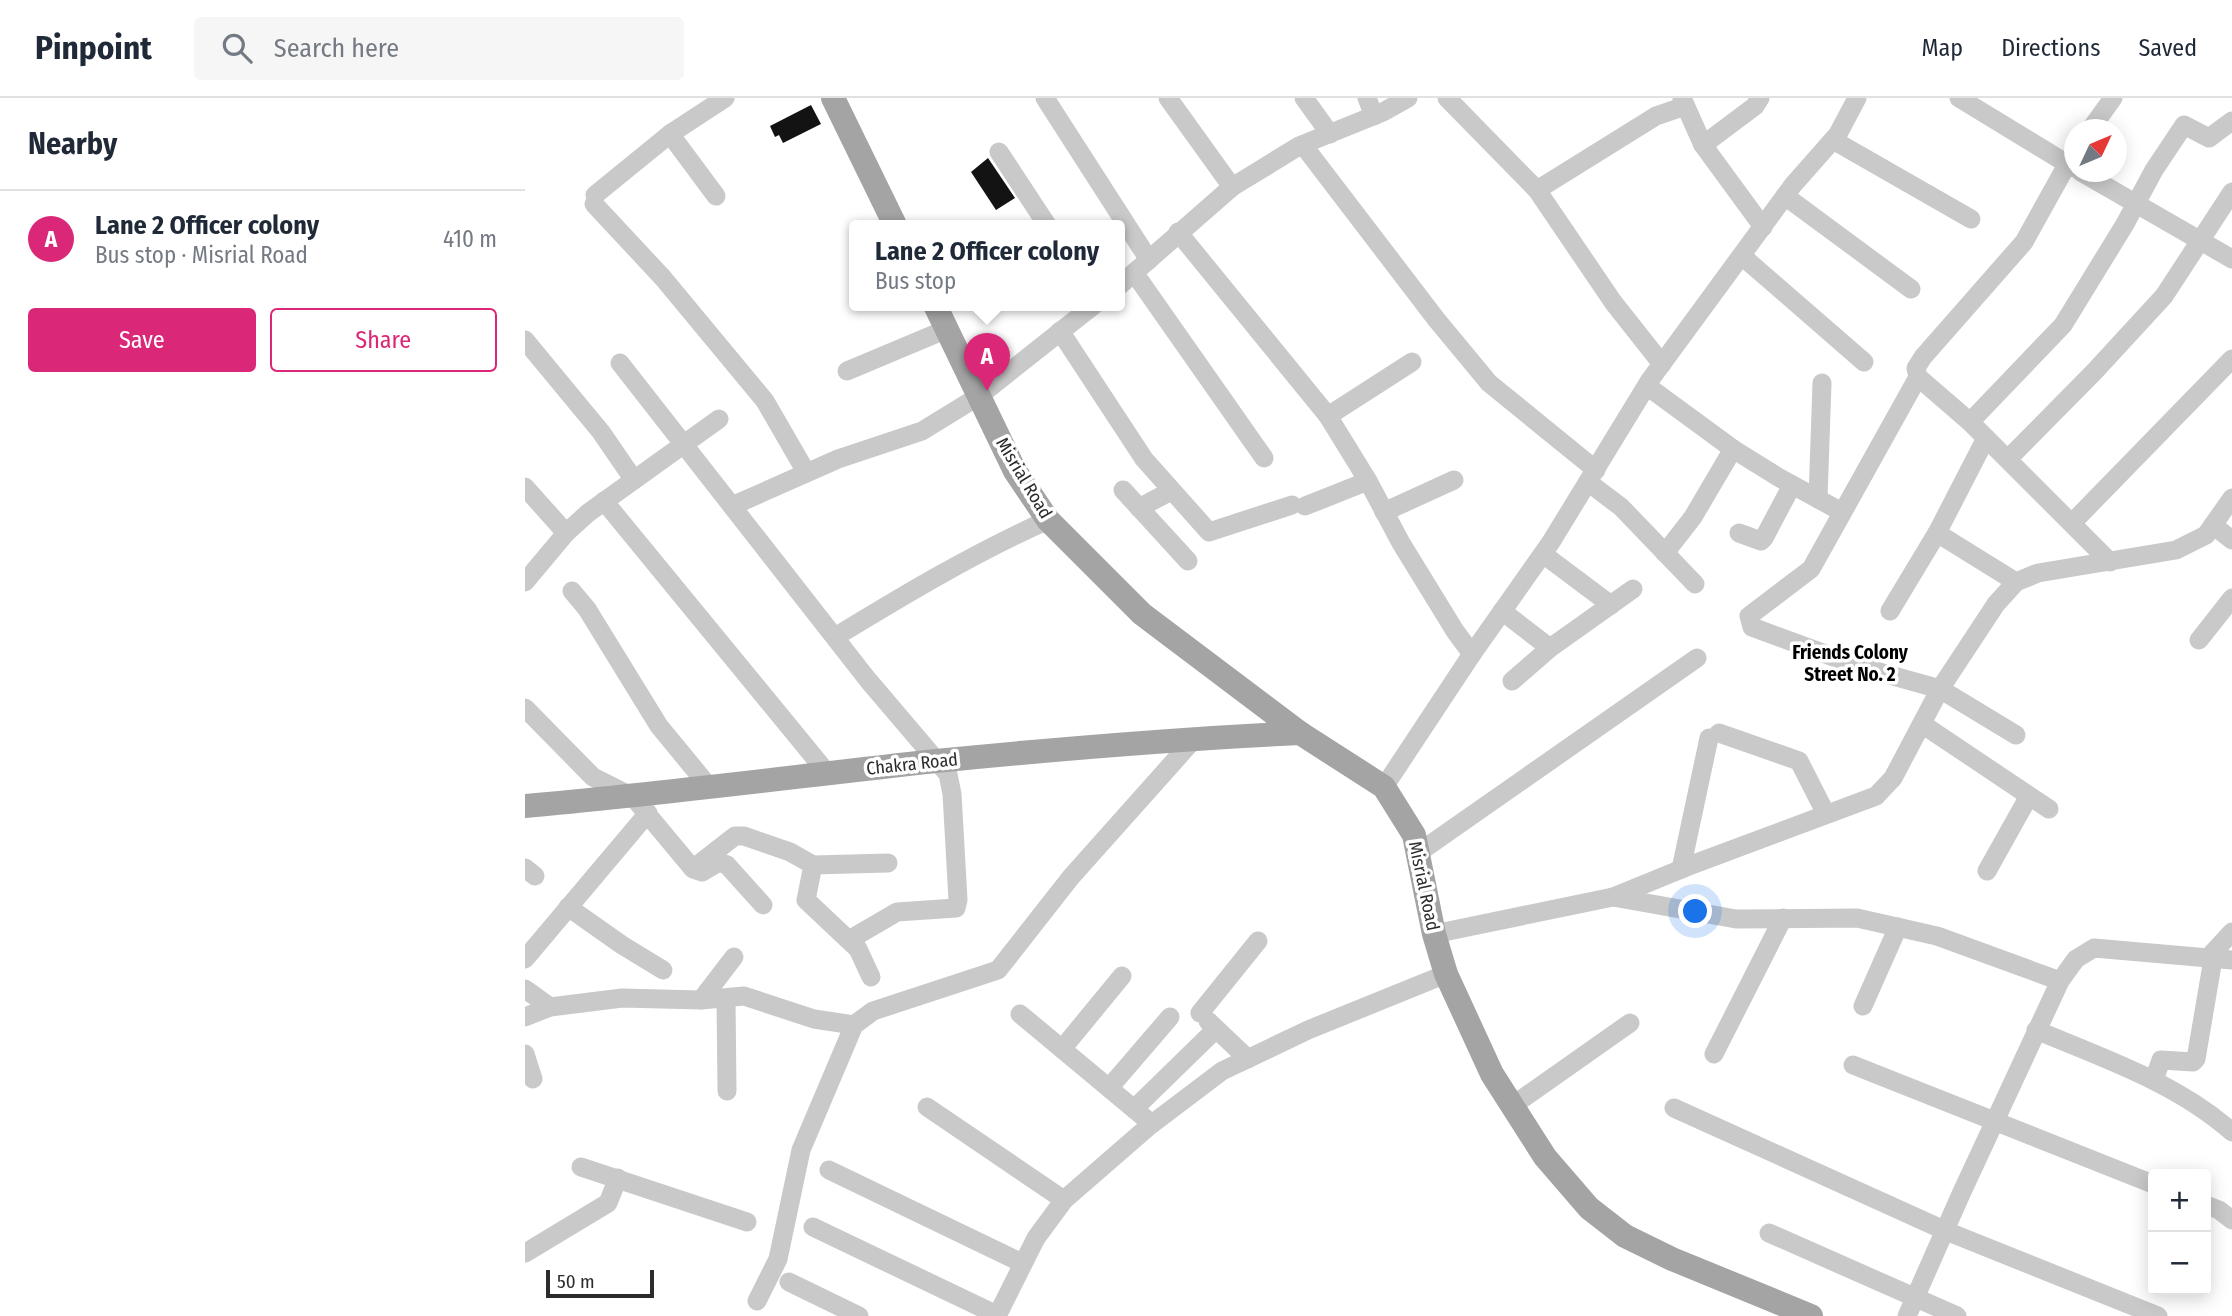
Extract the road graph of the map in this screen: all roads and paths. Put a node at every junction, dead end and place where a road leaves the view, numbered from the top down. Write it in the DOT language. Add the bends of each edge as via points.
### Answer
graph roads {
  1 [pos="725,98"];
  2 [pos="833,98"];
  3 [pos="1045,98"];
  4 [pos="1304,98"];
  5 [pos="1408,98"];
  6 [pos="1447,98"];
  7 [pos="1761,98"];
  8 [pos="1857,98"];
  9 [pos="1959,98"];
  10 [pos="2113,98"];
  11 [pos="1175,100"];
  12 [pos="1683,102"];
  13 [pos="1370,107"];
  14 [pos="2098,119"];
  15 [pos="2232,121"];
  16 [pos="670,134"];
  17 [pos="1330,134"];
  18 [pos="1833,140"];
  19 [pos="1303,145"];
  20 [pos="1703,145"];
  21 [pos="999,152"];
  22 [pos="2064,158"];
  23 [pos="2064,180"];
  24 [pos="2104,182"];
  25 [pos="1232,187"];
  26 [pos="1537,190"];
  27 [pos="2232,192"];
  28 [pos="716,196"];
  29 [pos="1785,196"];
  30 [pos="2137,202"];
  31 [pos="1971,219"];
  32 [pos="893,220"];
  33 [pos="1044,220"];
  34 [pos="1123,220"];
  35 [pos="1125,223"];
  36 [pos="1763,227"];
  37 [pos="1178,232"];
  38 [pos="2201,240"];
  39 [pos="1742,256"];
  40 [pos="2232,259"];
  41 [pos="1149,260"];
  42 [pos="1127,280"];
  43 [pos="1911,289"];
  44 [pos="939,311"];
  45 [pos="1086,311"];
  46 [pos="947,329"];
  47 [pos="1060,331"];
  48 [pos="525,340"];
  49 [pos="2232,359"];
  50 [pos="1412,362"];
  51 [pos="1864,362"];
  52 [pos="620,363"];
  53 [pos="1662,364"];
  54 [pos="847,371"];
  55 [pos="1918,377"];
  56 [pos="1822,383"];
  57 [pos="1647,386"];
  58 [pos="979,396"];
  59 [pos="1328,416"];
  60 [pos="719,419"];
  61 [pos="1971,422"];
  62 [pos="1986,438"];
  63 [pos="683,444"];
  64 [pos="1733,449"];
  65 [pos="1264,458"];
  66 [pos="2008,460"];
  67 [pos="806,472"];
  68 [pos="1592,476"];
  69 [pos="634,480"];
  70 [pos="1454,480"];
  71 [pos="1368,481"];
  72 [pos="1792,485"];
  73 [pos="525,486"];
  74 [pos="1123,490"];
  75 [pos="1171,491"];
  76 [pos="2232,498"];
  77 [pos="1818,499"];
  78 [pos="604,501"];
  79 [pos="731,506"];
  80 [pos="1139,508"];
  81 [pos="1384,512"];
  82 [pos="1842,512"];
  83 [pos="1048,520"];
  84 [pos="2072,523"];
  85 [pos="2213,524"];
  86 [pos="566,533"];
  87 [pos="1739,533"];
  88 [pos="1937,533"];
  89 [pos="2232,540"];
  90 [pos="1665,552"];
  91 [pos="1542,554"];
  92 [pos="1188,561"];
  93 [pos="2110,562"];
  94 [pos="525,582"];
  95 [pos="2016,582"];
  96 [pos="1695,584"];
  97 [pos="1633,589"];
  98 [pos="572,591"];
  99 [pos="2232,598"];
  100 [pos="1611,606"];
  101 [pos="1502,611"];
  102 [pos="1890,611"];
  103 [pos="835,637"];
  104 [pos="2199,640"];
  105 [pos="1550,648"];
  106 [pos="1472,654"];
  107 [pos="1697,658"];
  108 [pos="1512,681"];
  109 [pos="1940,689"];
  110 [pos="525,708"];
  111 [pos="1922,724"];
  112 [pos="1300,733"];
  113 [pos="2017,735"];
  114 [pos="1195,738"];
  115 [pos="936,761"];
  116 [pos="828,774"];
  117 [pos="710,788"];
  118 [pos="1384,788"];
  119 [pos="2029,796"];
  120 [pos="641,805"];
  121 [pos="525,806"];
  122 [pos="2049,809"];
  123 [pos="1826,814"];
  124 [pos="1417,853"];
  125 [pos="888,863"];
  126 [pos="813,865"];
  127 [pos="693,869"];
  128 [pos="1681,869"];
  129 [pos="1987,871"];
  130 [pos="1613,897"];
  131 [pos="763,905"];
  132 [pos="568,908"];
  133 [pos="1783,918"];
  134 [pos="1898,927"];
  135 [pos="2232,932"];
  136 [pos="1434,934"];
  137 [pos="849,940"];
  138 [pos="1258,941"];
  139 [pos="734,957"];
  140 [pos="525,959"];
  141 [pos="2217,959"];
  142 [pos="663,970"];
  143 [pos="1447,974"];
  144 [pos="1122,976"];
  145 [pos="871,977"];
  146 [pos="2060,981"];
  147 [pos="525,989"];
  148 [pos="726,999"];
  149 [pos="701,1000"];
  150 [pos="1863,1006"];
  151 [pos="550,1007"];
  152 [pos="1020,1014"];
  153 [pos="525,1017"];
  154 [pos="1170,1017"];
  155 [pos="1630,1023"];
  156 [pos="854,1025"];
  157 [pos="1216,1029"];
  158 [pos="2036,1030"];
  159 [pos="1062,1049"];
  160 [pos="525,1054"];
  161 [pos="1714,1054"];
  162 [pos="1248,1059"];
  163 [pos="1853,1065"];
  164 [pos="533,1079"];
  165 [pos="2154,1080"];
  166 [pos="1109,1088"];
  167 [pos="727,1091"];
  168 [pos="1512,1106"];
  169 [pos="927,1107"];
  170 [pos="1674,1108"];
  171 [pos="1134,1109"];
  172 [pos="1996,1122"];
  173 [pos="1151,1124"];
  174 [pos="2232,1132"];
  175 [pos="581,1167"];
  176 [pos="829,1170"];
  177 [pos="618,1178"];
  178 [pos="2148,1182"];
  179 [pos="1064,1200"];
  180 [pos="2211,1207"];
  181 [pos="2232,1220"];
  182 [pos="747,1222"];
  183 [pos="813,1227"];
  184 [pos="1946,1231"];
  185 [pos="1769,1233"];
  186 [pos="525,1254"];
  187 [pos="1022,1263"];
  188 [pos="789,1282"];
  189 [pos="1916,1298"];
  190 [pos="757,1301"];
  191 [pos="1757,1307"];
  192 [pos="997,1315"];
  193 [pos="859,1316"];
  194 [pos="1811,1316"];
  195 [pos="1907,1316"];
  196 [pos="1957,1316"];
  197 [pos="2158,1316"];
  1 -- 16 [label="street"];
  2 -- 32 [label="main road"];
  3 -- 34 [label="street"];
  4 -- 17 [label="street"];
  5 -- 13 [label="street"];
  6 -- 26 [label="street"];
  7 -- 20 [label="street"];
  8 -- 18 [label="street"];
  9 -- 22 [label="street"];
  10 -- 14 [label="street"];
  11 -- 25 [label="street"];
  12 -- 20 [label="street"];
  12 -- 26 [label="street"];
  13 -- 17 [label="street"];
  15 -- 30 [label="street" via="2209,138 2184,125"];
  16 -- 28 [label="street"];
  16 -- 67 [label="street" via="594,199 765,401"];
  17 -- 19 [label="street"];
  18 -- 29 [label="street"];
  18 -- 31 [label="street"];
  19 -- 25 [label="street"];
  19 -- 68 [label="street" via="1489,383"];
  20 -- 36 [label="street"];
  21 -- 33 [label="street"];
  23 -- 55 [label="street" via="2024,242 1923,357 1916,368"];
  24 -- 30 [label="street"];
  25 -- 37 [label="street"];
  26 -- 53 [label="street" via="1613,302"];
  27 -- 38 [label="street"];
  29 -- 36 [label="street"];
  29 -- 43 [label="street"];
  30 -- 38 [label="street"];
  30 -- 61 [label="street" via="2063,325"];
  35 -- 41 [label="street"];
  36 -- 39 [label="street"];
  37 -- 41 [label="street"];
  37 -- 59 [label="street"];
  38 -- 40 [label="street"];
  38 -- 66 [label="street" via="2164,296"];
  39 -- 51 [label="street"];
  39 -- 53 [label="street"];
  41 -- 42 [label="street"];
  42 -- 65 [label="street"];
  44 -- 46 [label="main road, Misrial Road"];
  45 -- 47 [label="street"];
  46 -- 54 [label="street"];
  46 -- 58 [label="main road, Misrial Road"];
  47 -- 58 [label="street"];
  47 -- 75 [label="street" via="1144,459"];
  48 -- 69 [label="street"];
  49 -- 84 [label="street"];
  50 -- 59 [label="street"];
  52 -- 63 [label="street"];
  53 -- 57 [label="street"];
  55 -- 61 [label="street"];
  55 -- 82 [label="street"];
  56 -- 77 [label="street"];
  57 -- 64 [label="street"];
  57 -- 68 [label="street"];
  58 -- 67 [label="street" via="922,430"];
  58 -- 83 [label="main road, Misrial Road" via="1015,471"];
  59 -- 71 [label="street"];
  60 -- 63 [label="street"];
  61 -- 62 [label="street"];
  62 -- 66 [label="street"];
  62 -- 88 [label="street"];
  63 -- 69 [label="street"];
  63 -- 79 [label="street"];
  64 -- 72 [label="street"];
  64 -- 90 [label="street" via="1693,517"];
  66 -- 84 [label="street"];
  67 -- 79 [label="street"];
  68 -- 90 [label="street"];
  68 -- 91 [label="street"];
  69 -- 78 [label="street"];
  70 -- 81 [label="street"];
  71 -- 75 [label="street" via="1209,532"];
  71 -- 81 [label="street"];
  72 -- 77 [label="street"];
  72 -- 87 [label="street" via="1761,541"];
  73 -- 86 [label="street"];
  74 -- 80 [label="street"];
  75 -- 80 [label="street"];
  76 -- 85 [label="street"];
  77 -- 82 [label="street"];
  78 -- 86 [label="street"];
  78 -- 116 [label="street"];
  79 -- 103 [label="street"];
  80 -- 92 [label="street"];
  81 -- 106 [label="street"];
  82 -- 109 [label="street" via="1811,569 1749,616 1749,622 1752,627 1861,667"];
  83 -- 103 [label="street" via="910,591"];
  83 -- 112 [label="main road, Misrial Road" via="1142,614"];
  84 -- 93 [label="street"];
  85 -- 89 [label="street"];
  85 -- 93 [label="street" via="2206,535 2176,550"];
  86 -- 94 [label="street"];
  88 -- 95 [label="street"];
  88 -- 102 [label="street"];
  90 -- 96 [label="street"];
  91 -- 100 [label="street"];
  91 -- 101 [label="street"];
  93 -- 95 [label="street" via="2038,573"];
  95 -- 109 [label="street" via="1996,604"];
  97 -- 100 [label="street"];
  98 -- 117 [label="street" via="659,726"];
  99 -- 104 [label="street"];
  100 -- 105 [label="street"];
  101 -- 105 [label="street"];
  101 -- 106 [label="street"];
  103 -- 115 [label="street"];
  105 -- 108 [label="street"];
  106 -- 118 [label="street"];
  107 -- 124 [label="street"];
  109 -- 111 [label="street"];
  109 -- 113 [label="street"];
  110 -- 120 [label="street" via="593,777"];
  111 -- 119 [label="street"];
  111 -- 123 [label="street" via="1893,778 1875,796"];
  112 -- 114 [label="main road, Chakra Road"];
  112 -- 118 [label="main road, Misrial Road"];
  114 -- 115 [label="main road, Chakra Road"];
  114 -- 156 [label="street" via="1071,877 998,970 873,1011"];
  115 -- 116 [label="main road, Chakra Road"];
  115 -- 137 [label="street" via="947,774 952,794 956,908 897,912"];
  116 -- 117 [label="main road, Chakra Road"];
  117 -- 120 [label="main road, Chakra Road"];
  118 -- 124 [label="main road, Misrial Road" via="1414,835"];
  119 -- 122 [label="street"];
  119 -- 129 [label="street"];
  120 -- 121 [label="main road, Chakra Road"];
  120 -- 127 [label="street"];
  120 -- 132 [label="street"];
  123 -- 128 [label="street"];
  123 -- 128 [label="street" via="1799,761 1714,735"];
  124 -- 136 [label="main road, Misrial Road"];
  125 -- 126 [label="street"];
  126 -- 127 [label="street" via="790,852 735,836"];
  126 -- 137 [label="street" via="806,900"];
  127 -- 131 [label="street" via="702,872 719,862 727,865"];
  128 -- 130 [label="street"];
  130 -- 133 [label="street" via="1736,919"];
  130 -- 136 [label="street"];
  132 -- 140 [label="street"];
  132 -- 142 [label="street"];
  133 -- 134 [label="street" via="1857,918"];
  133 -- 161 [label="street"];
  134 -- 146 [label="street" via="1937,936"];
  134 -- 150 [label="street"];
  135 -- 141 [label="street"];
  136 -- 143 [label="main road, Misrial Road"];
  137 -- 145 [label="street"];
  138 -- 157 [label="street" via="1196,1010"];
  139 -- 149 [label="street"];
  141 -- 146 [label="street" via="2094,948 2076,959"];
  141 -- 165 [label="street" via="2196,1059 2161,1060"];
  143 -- 162 [label="street"];
  143 -- 168 [label="main road, Misrial Road" via="1492,1074"];
  144 -- 159 [label="street"];
  146 -- 158 [label="street"];
  147 -- 151 [label="street"];
  148 -- 149 [label="street"];
  148 -- 156 [label="street" via="744,996"];
  148 -- 167 [label="street"];
  149 -- 151 [label="street" via="622,998"];
  151 -- 153 [label="street"];
  152 -- 159 [label="street"];
  154 -- 166 [label="street"];
  155 -- 168 [label="street"];
  156 -- 190 [label="street" via="801,1150 778,1259"];
  157 -- 162 [label="street"];
  157 -- 171 [label="street"];
  158 -- 165 [label="street"];
  158 -- 172 [label="street"];
  159 -- 166 [label="street"];
  160 -- 164 [label="street"];
  162 -- 173 [label="street" via="1222,1071"];
  163 -- 172 [label="street"];
  165 -- 174 [label="street"];
  166 -- 171 [label="street"];
  168 -- 191 [label="main road, Misrial Road" via="1545,1157 1589,1208 1625,1236"];
  169 -- 179 [label="street"];
  170 -- 184 [label="street"];
  171 -- 173 [label="street"];
  172 -- 178 [label="street"];
  172 -- 184 [label="street"];
  173 -- 179 [label="street"];
  175 -- 177 [label="street"];
  176 -- 187 [label="street"];
  177 -- 182 [label="street"];
  177 -- 186 [label="street" via="608,1203"];
  179 -- 187 [label="street"];
  180 -- 181 [label="street"];
  183 -- 192 [label="street"];
  184 -- 189 [label="street"];
  184 -- 197 [label="street"];
  185 -- 189 [label="street"];
  187 -- 192 [label="street"];
  188 -- 193 [label="street"];
  189 -- 195 [label="street"];
  189 -- 196 [label="street"];
  191 -- 194 [label="main road, Misrial Road"];
}
